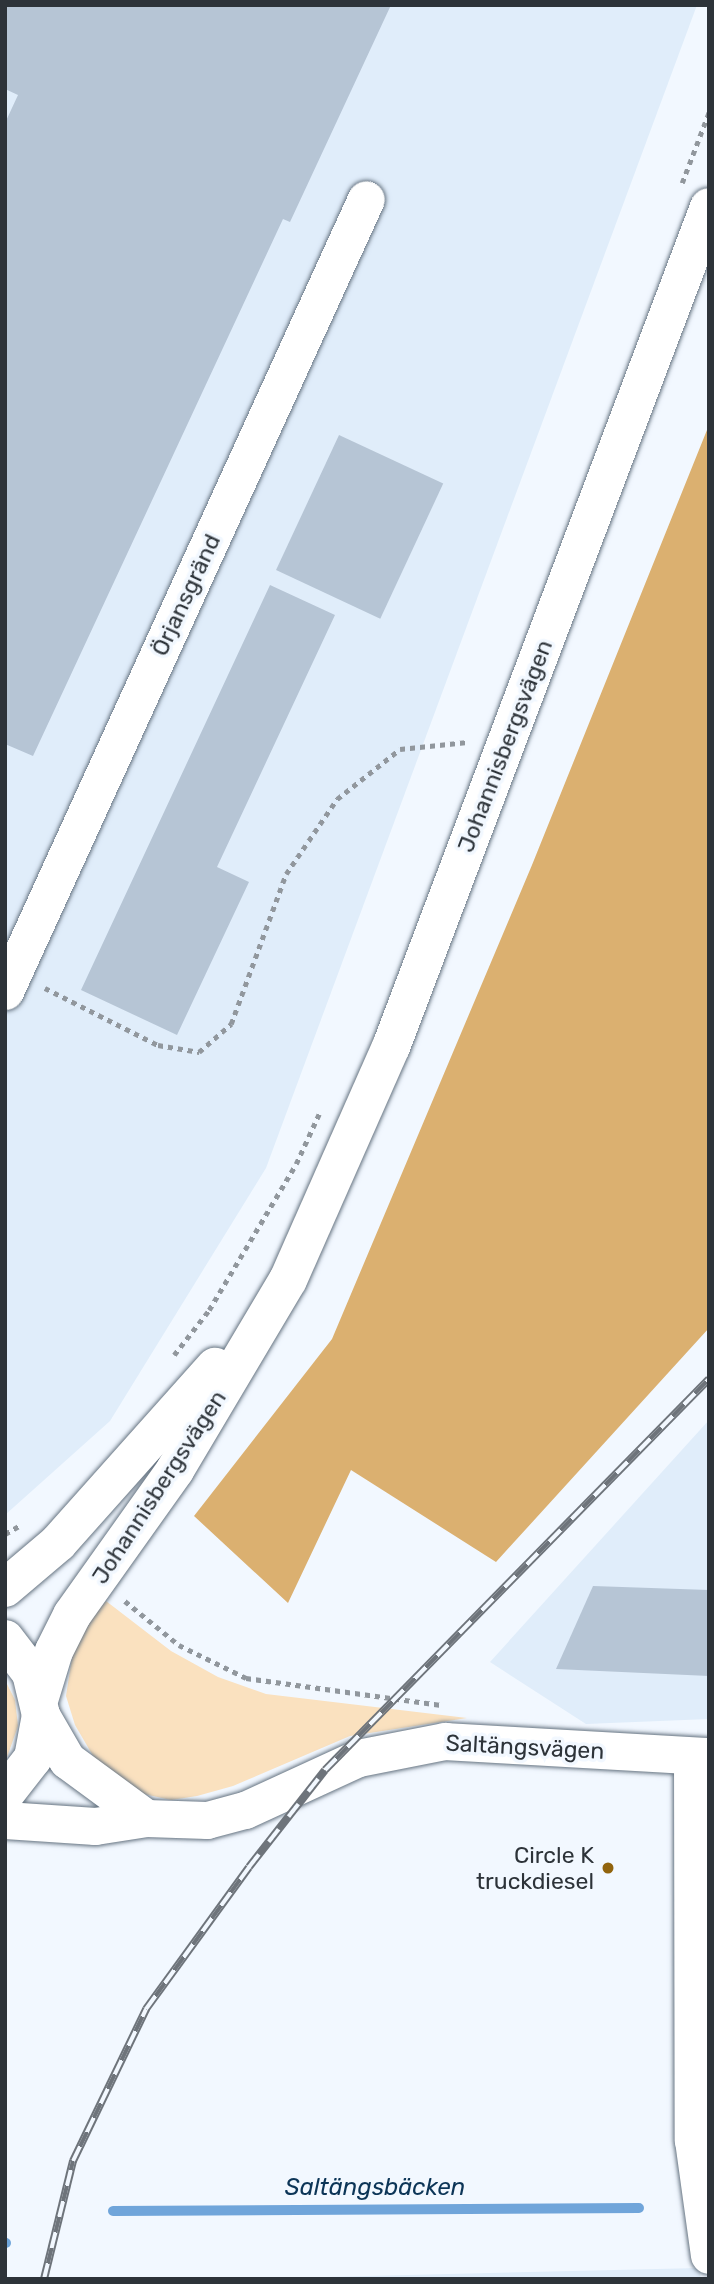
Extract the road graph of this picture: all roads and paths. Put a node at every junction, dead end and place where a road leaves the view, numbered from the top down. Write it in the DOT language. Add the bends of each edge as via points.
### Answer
graph roads {
  1 [pos="709,112"];
  2 [pos="694,198"];
  3 [pos="366,199"];
  4 [pos="474,729"];
  5 [pos="469,742"];
  6 [pos="464,754"];
  7 [pos="10,981"];
  8 [pos="325,1101"];
  9 [pos="288,1280"];
  10 [pos="168,1363"];
  11 [pos="5,1588"];
  12 [pos="117,1594"];
  13 [pos="5,1639"];
  14 [pos="445,1705"];
  15 [pos="40,1706"];
  16 [pos="700,1757"];
  17 [pos="5,1794"];
  18 [pos="146,1818"];
  19 [pos="5,1820"];
  20 [pos="709,2255"];
  1 -- 2 [label="path"];
  2 -- 9 [label="main road, Johannisbergsvägen" via="391,1047"];
  3 -- 7 [label="street, Örjansgränd"];
  4 -- 5 [label="path"];
  5 -- 6 [label="path"];
  5 -- 7 [label="path" via="400,748 337,799 285,874 231,1024 199,1052 158,1045"];
  8 -- 10 [label="path" via="296,1164 209,1310"];
  9 -- 11 [label="main road, Johannisbergsvägen" via="148,1447 48,1552"];
  9 -- 15 [label="main road, Johannisbergsvägen" via="175,1470 72,1615 54,1651"];
  12 -- 14 [label="path" via="179,1645 246,1678"];
  13 -- 15 [label="main road" via="31,1673"];
  15 -- 17 [label="main road, Johannisbergsvägen" via="33,1758"];
  15 -- 18 [label="street" via="67,1760"];
  16 -- 18 [label="street, Saltängsvägen" via="526,1742 445,1741 358,1758 245,1810 207,1820"];
  16 -- 20 [label="street" via="693,2140"];
  18 -- 19 [label="street, Saltängsvägen" via="95,1826"];
}
